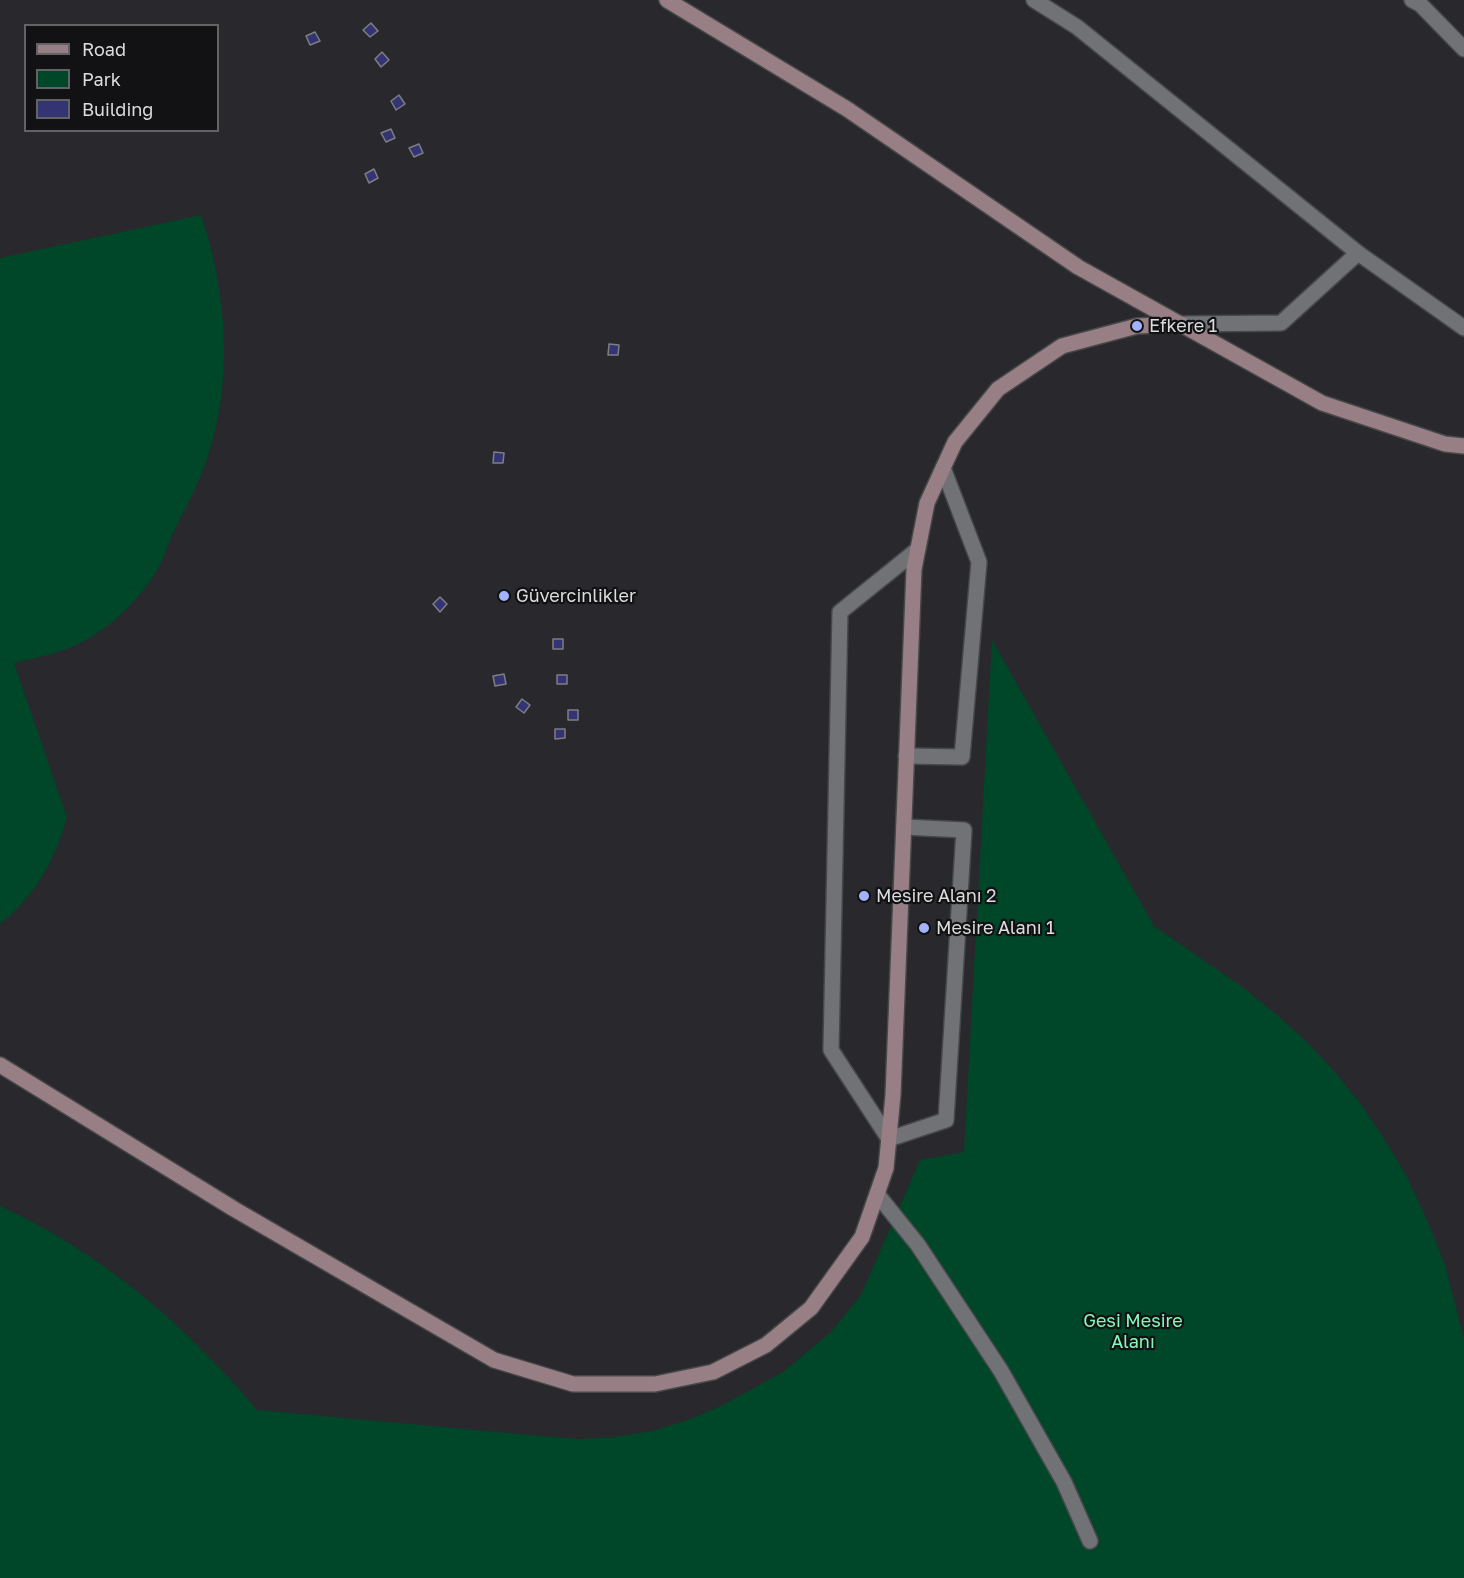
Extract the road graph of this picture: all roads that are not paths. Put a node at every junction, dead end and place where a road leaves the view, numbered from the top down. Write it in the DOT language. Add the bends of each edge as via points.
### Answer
graph roads {
  1 [pos="667,0"];
  2 [pos="1034,0"];
  3 [pos="1412,0"];
  4 [pos="1464,49"];
  5 [pos="1358,253"];
  6 [pos="1461,322"];
  7 [pos="1181,324"];
  8 [pos="1464,446"];
  9 [pos="943,468"];
  10 [pos="918,550"];
  11 [pos="906,756"];
  12 [pos="904,827"];
  13 [pos="0,1065"];
  14 [pos="889,1138"];
  15 [pos="877,1194"];
  16 [pos="1090,1540"];
  1 -- 7 [label="street" via="847,109 1078,267"];
  2 -- 5 [label="street" via="1077,27"];
  3 -- 4 [label="street"];
  5 -- 6 [label="street"];
  5 -- 7 [label="street" via="1281,322"];
  7 -- 8 [label="street" via="1322,403 1445,444"];
  7 -- 9 [label="street" via="1137,326 1062,346 998,389 956,442"];
  9 -- 10 [label="street" via="927,503"];
  9 -- 11 [label="street" via="979,562 962,757"];
  10 -- 11 [label="street"];
  10 -- 14 [label="street" via="840,612 831,1050"];
  11 -- 12 [label="street"];
  12 -- 14 [label="street"];
  12 -- 14 [label="street" via="964,830 946,1120"];
  13 -- 15 [label="street" via="234,1209 494,1360 573,1384 655,1384 713,1372 766,1345 812,1308 862,1237"];
  14 -- 15 [label="street" via="886,1168"];
  15 -- 16 [label="street" via="918,1245 1000,1371 1064,1482"];
}
